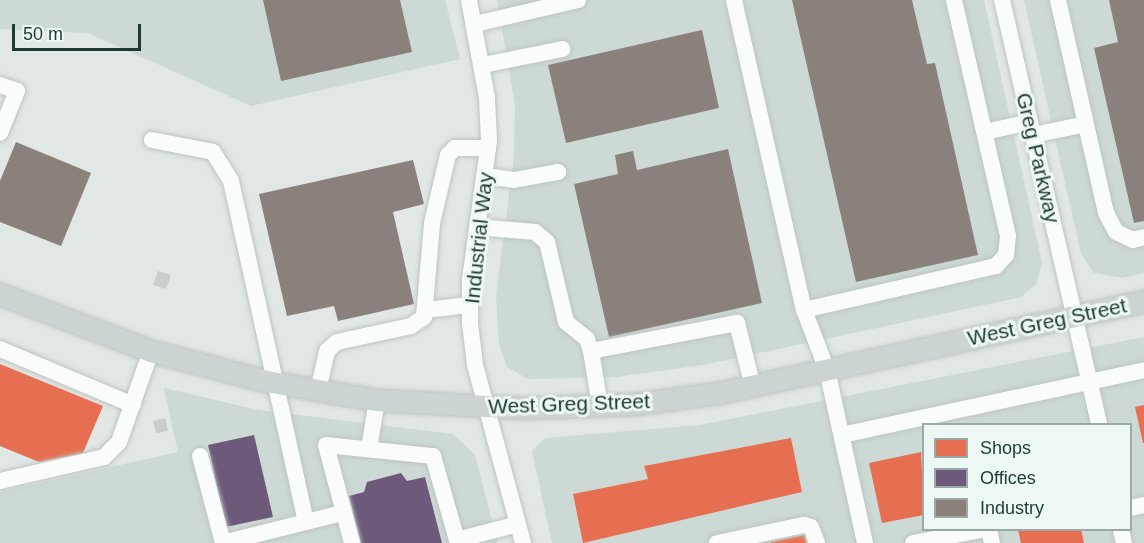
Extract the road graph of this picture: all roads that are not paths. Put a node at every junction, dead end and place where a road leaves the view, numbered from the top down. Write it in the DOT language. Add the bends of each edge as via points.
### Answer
graph roads {
  1 [pos="469,0"];
  2 [pos="578,0"];
  3 [pos="734,0"];
  4 [pos="954,0"];
  5 [pos="1002,0"];
  6 [pos="1058,0"];
  7 [pos="533,5"];
  8 [pos="475,24"];
  9 [pos="562,49"];
  10 [pos="483,65"];
  11 [pos="0,85"];
  12 [pos="1086,124"];
  13 [pos="1032,129"];
  14 [pos="985,132"];
  15 [pos="0,133"];
  16 [pos="152,140"];
  17 [pos="488,148"];
  18 [pos="558,172"];
  19 [pos="486,176"];
  20 [pos="477,227"];
  21 [pos="1144,237"];
  22 [pos="0,294"];
  23 [pos="1144,302"];
  24 [pos="470,305"];
  25 [pos="425,310"];
  26 [pos="804,310"];
  27 [pos="1075,316"];
  28 [pos="0,349"];
  29 [pos="151,351"];
  30 [pos="591,351"];
  31 [pos="827,370"];
  32 [pos="1144,370"];
  33 [pos="272,382"];
  34 [pos="1090,382"];
  35 [pos="753,387"];
  36 [pos="318,391"];
  37 [pos="377,400"];
  38 [pos="132,405"];
  39 [pos="600,406"];
  40 [pos="488,407"];
  41 [pos="1099,423"];
  42 [pos="842,435"];
  43 [pos="369,449"];
  44 [pos="200,456"];
  45 [pos="0,481"];
  46 [pos="343,513"];
  47 [pos="306,522"];
  48 [pos="518,524"];
  49 [pos="975,531"];
  50 [pos="475,539"];
  51 [pos="352,543"];
  52 [pos="523,543"];
  53 [pos="717,543"];
  54 [pos="817,543"];
  55 [pos="865,543"];
  56 [pos="913,543"];
  1 -- 8 [label="street, Industrial Way"];
  2 -- 7 [label="street"];
  3 -- 26 [label="street"];
  4 -- 14 [label="street"];
  5 -- 13 [label="street, Greg Parkway"];
  6 -- 12 [label="street"];
  7 -- 8 [label="street"];
  8 -- 10 [label="street, Industrial Way"];
  9 -- 10 [label="street"];
  10 -- 17 [label="street, Industrial Way"];
  11 -- 15 [label="street" via="17,91"];
  12 -- 13 [label="street"];
  12 -- 21 [label="street" via="1106,213 1116,232"];
  13 -- 14 [label="street"];
  13 -- 27 [label="street, Greg Parkway"];
  14 -- 26 [label="street" via="1008,236 1006,255 996,266"];
  16 -- 33 [label="street" via="213,152 231,181"];
  17 -- 19 [label="street, Industrial Way"];
  17 -- 25 [label="street" via="455,148 448,155 432,223"];
  18 -- 19 [label="street" via="513,180"];
  19 -- 20 [label="street, Industrial Way"];
  20 -- 24 [label="street, Industrial Way"];
  20 -- 30 [label="street" via="542,235 566,322 587,339"];
  22 -- 29 [label="main road, West Greg Street"];
  23 -- 27 [label="main road, West Greg Street"];
  24 -- 25 [label="street"];
  24 -- 40 [label="street, Industrial Way" via="475,365"];
  25 -- 36 [label="street" via="411,326 337,342 327,351"];
  26 -- 31 [label="street"];
  27 -- 31 [label="main road, West Greg Street"];
  27 -- 34 [label="street, Greg Parkway"];
  28 -- 38 [label="street"];
  29 -- 33 [label="main road, West Greg Street"];
  29 -- 38 [label="street"];
  30 -- 35 [label="street" via="737,323"];
  30 -- 39 [label="street"];
  31 -- 35 [label="main road, West Greg Street"];
  31 -- 42 [label="street"];
  32 -- 34 [label="street"];
  33 -- 36 [label="main road, West Greg Street"];
  33 -- 47 [label="street"];
  34 -- 41 [label="street, Greg Parkway"];
  34 -- 42 [label="street"];
  35 -- 39 [label="main road, West Greg Street"];
  36 -- 37 [label="main road, West Greg Street"];
  37 -- 40 [label="main road, West Greg Street"];
  37 -- 43 [label="street"];
  38 -- 45 [label="street" via="119,442 104,457"];
  39 -- 40 [label="main road, West Greg Street"];
  40 -- 48 [label="street, Industrial Way"];
  42 -- 55 [label="street"];
  43 -- 46 [label="street" via="326,445"];
  43 -- 50 [label="street" via="433,456 457,540"];
  44 -- 47 [label="street" via="223,543"];
  46 -- 47 [label="street"];
  46 -- 51 [label="street"];
  48 -- 50 [label="street"];
  48 -- 52 [label="street, Industrial Way"];
  49 -- 56 [label="street"];
  53 -- 54 [label="street" via="804,525 811,527"];
}
